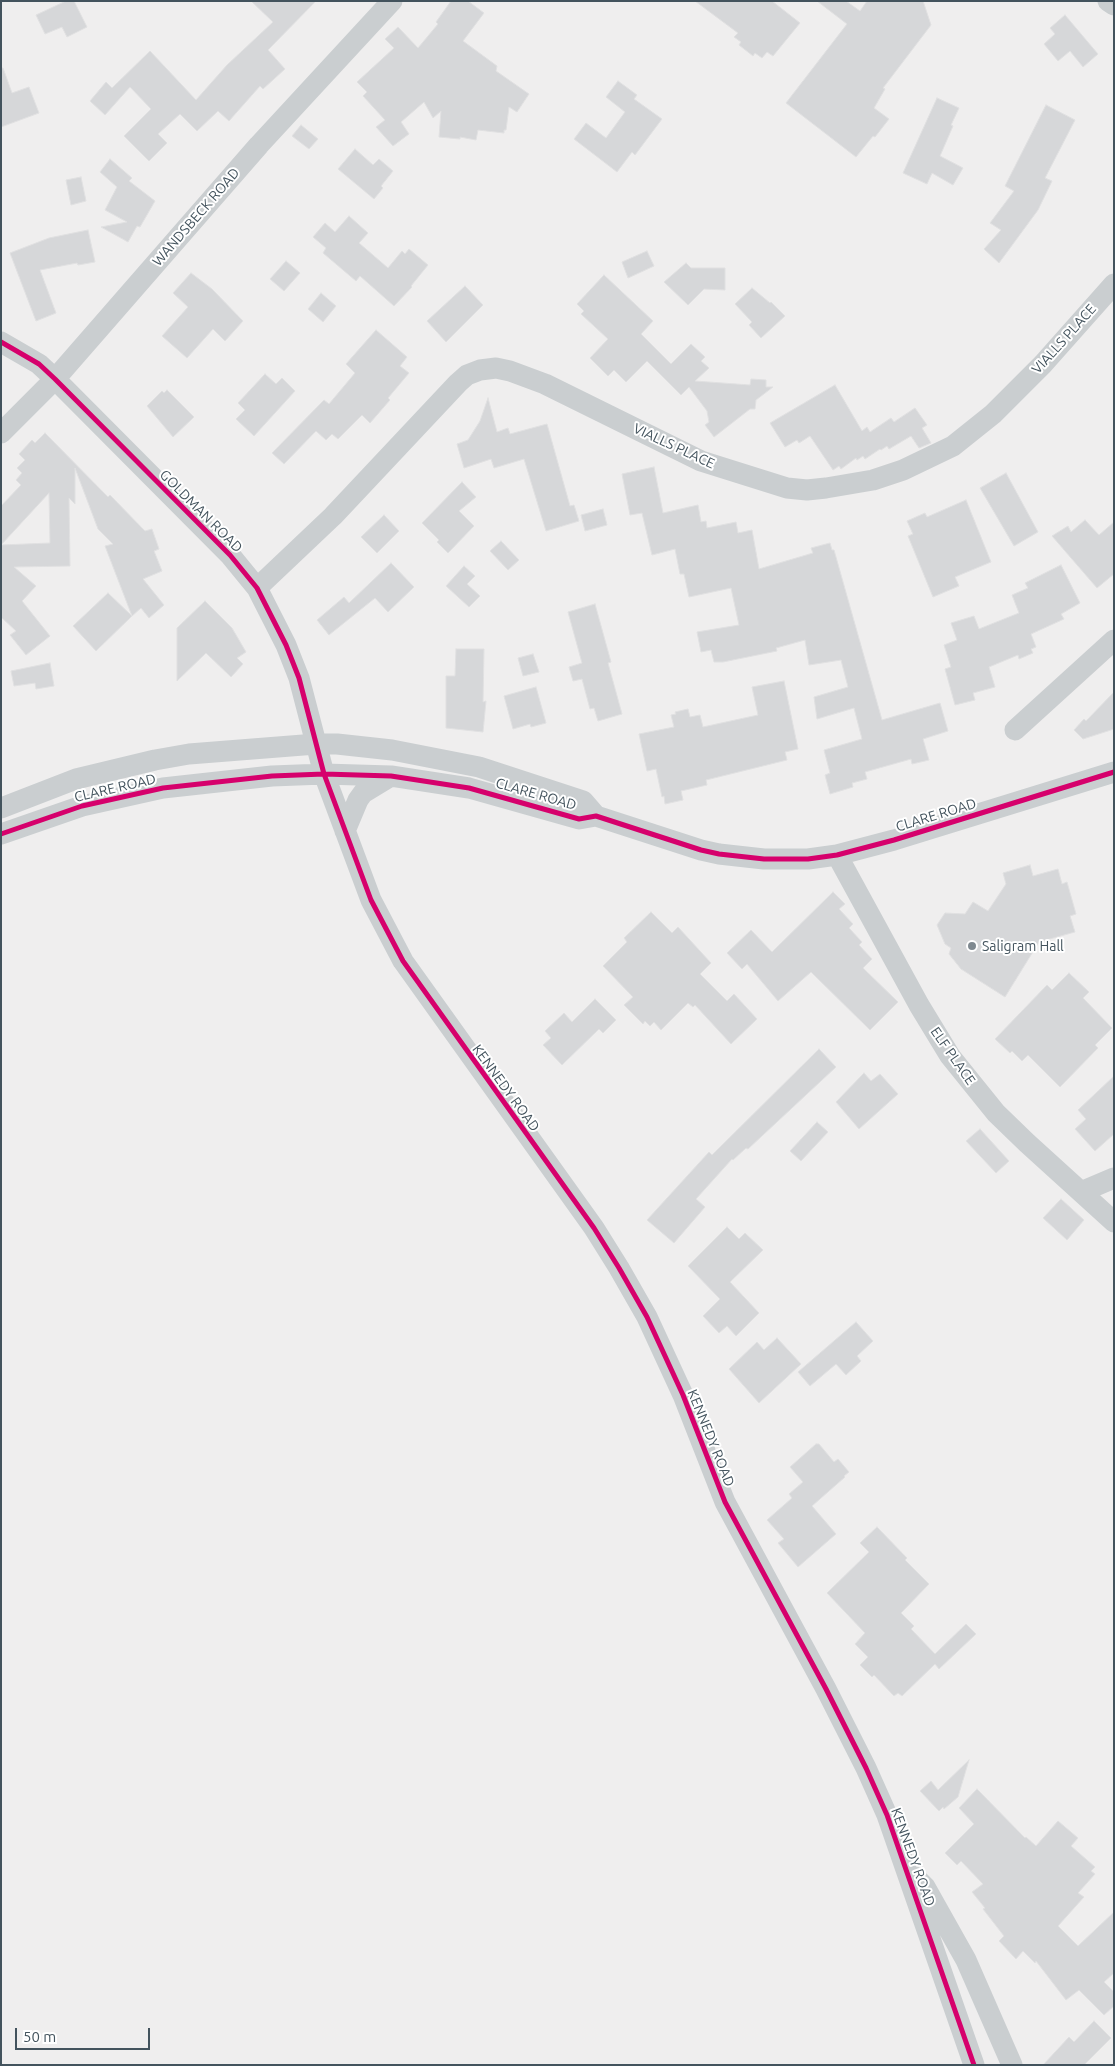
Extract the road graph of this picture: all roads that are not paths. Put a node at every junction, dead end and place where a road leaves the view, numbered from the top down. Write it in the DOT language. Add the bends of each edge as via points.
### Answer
graph roads {
  1 [pos="392,1"];
  2 [pos="1108,1"];
  3 [pos="1114,5"];
  4 [pos="1114,284"];
  5 [pos="1,342"];
  6 [pos="55,379"];
  7 [pos="1,433"];
  8 [pos="257,588"];
  9 [pos="1114,640"];
  10 [pos="1016,730"];
  11 [pos="316,744"];
  12 [pos="1114,772"];
  13 [pos="324,774"];
  14 [pos="391,776"];
  15 [pos="1,808"];
  16 [pos="596,816"];
  17 [pos="345,831"];
  18 [pos="1,834"];
  19 [pos="836,855"];
  20 [pos="1114,1178"];
  21 [pos="1081,1192"];
  22 [pos="1114,1222"];
  23 [pos="906,1870"];
  24 [pos="974,2065"];
  25 [pos="1012,2065"];
  1 -- 6 [label="street, WANDSBECK ROAD" via="258,145"];
  2 -- 3 [label="street"];
  4 -- 8 [label="street, VIALLS PLACE" via="1043,364 993,414 959,442 904,470 873,480 826,488 787,488 701,461 545,384 510,371 496,368 467,374 340,509"];
  5 -- 6 [label="street, GOLDMAN ROAD" via="39,364"];
  6 -- 7 [label="street, WANDSBECK ROAD"];
  6 -- 8 [label="street, GOLDMAN ROAD" via="230,555"];
  8 -- 11 [label="street, GOLDMAN ROAD" via="299,678"];
  9 -- 10 [label="street"];
  11 -- 13 [label="street, GOLDMAN ROAD"];
  11 -- 15 [label="street, CLARE ROAD" via="189,754 155,760 76,779"];
  11 -- 16 [label="street, CLARE ROAD" via="376,747 479,766 583,801"];
  12 -- 19 [label="street, CLARE ROAD"];
  13 -- 14 [label="street, CLARE ROAD"];
  13 -- 17 [label="street, KENNEDY ROAD"];
  13 -- 18 [label="street, CLARE ROAD" via="244,778 163,788 82,806"];
  14 -- 16 [label="street, CLARE ROAD" via="470,788 579,819"];
  14 -- 17 [label="street" via="358,800"];
  16 -- 19 [label="street, CLARE ROAD" via="719,854 789,859"];
  17 -- 23 [label="street, KENNEDY ROAD" via="371,900 403,961 594,1228 647,1318 683,1395 725,1502 866,1768"];
  19 -- 21 [label="street, ELF PLACE" via="950,1056 996,1113"];
  20 -- 21 [label="street"];
  21 -- 22 [label="street, ELF PLACE"];
  23 -- 24 [label="street, KENNEDY ROAD"];
  23 -- 25 [label="street" via="925,1887 966,1960"];
}
